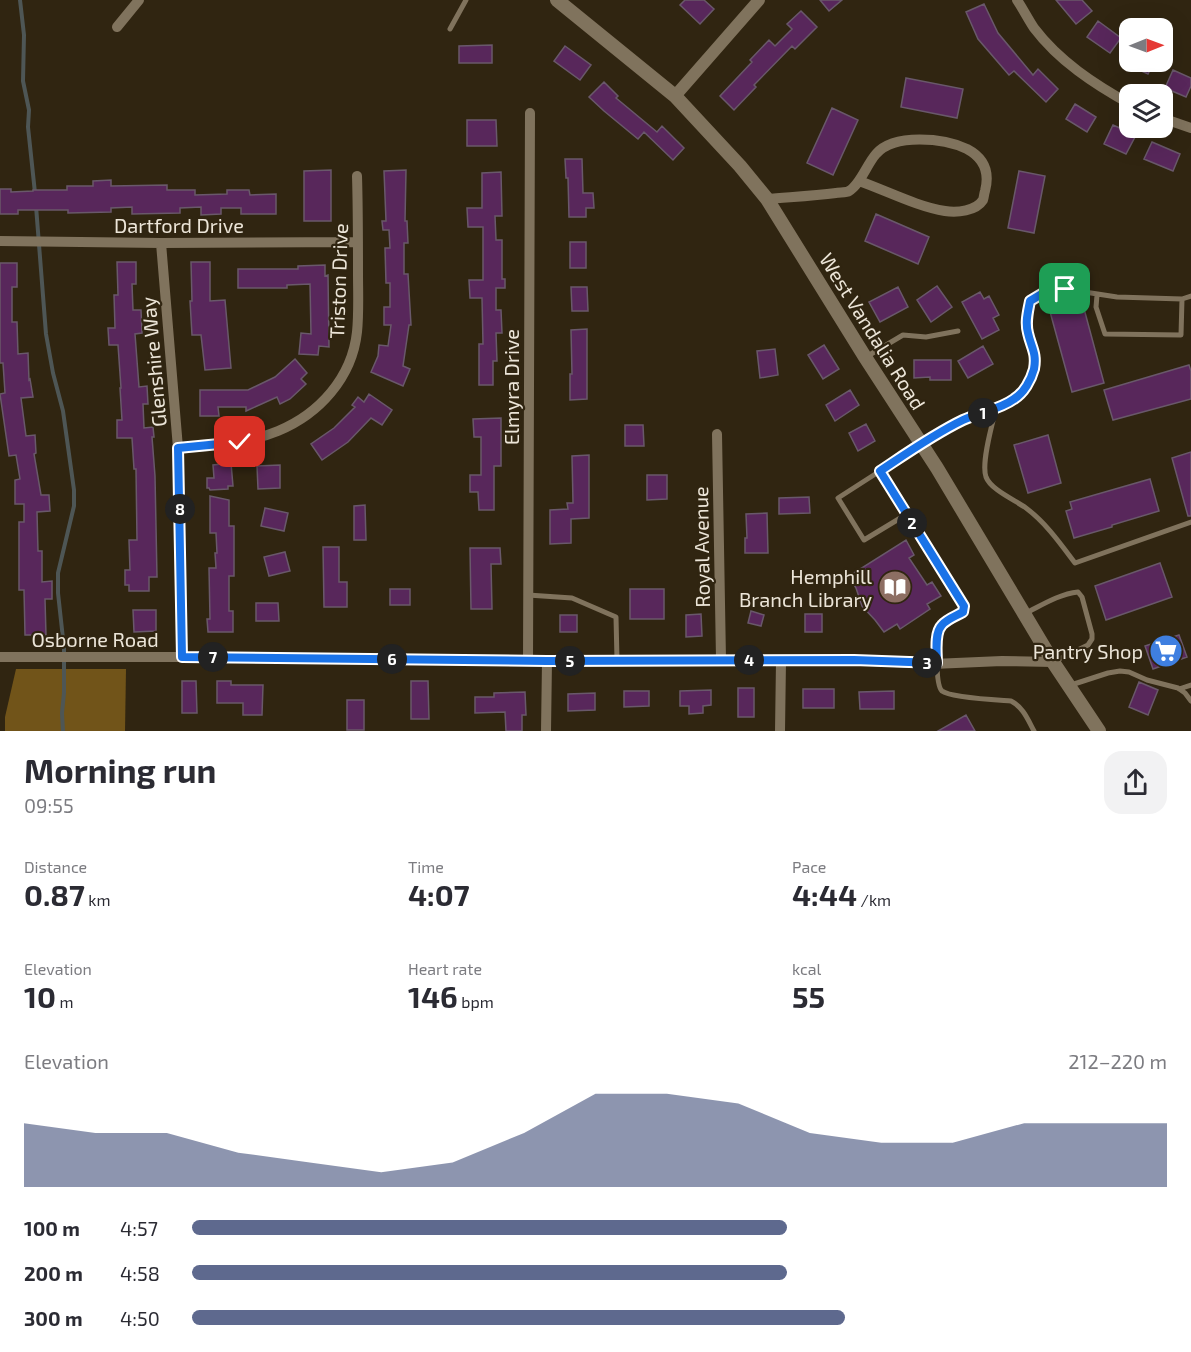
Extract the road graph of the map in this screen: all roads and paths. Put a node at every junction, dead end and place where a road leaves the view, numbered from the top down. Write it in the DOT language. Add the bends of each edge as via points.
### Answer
graph roads {
  1 [pos="139,0"];
  2 [pos="466,0"];
  3 [pos="557,0"];
  4 [pos="1017,0"];
  5 [pos="756,1"];
  6 [pos="117,27"];
  7 [pos="450,29"];
  8 [pos="675,96"];
  9 [pos="1119,98"];
  10 [pos="530,113"];
  11 [pos="1173,122"];
  12 [pos="1191,128"];
  13 [pos="357,176"];
  14 [pos="859,181"];
  15 [pos="767,199"];
  16 [pos="0,241"];
  17 [pos="358,242"];
  18 [pos="161,243"];
  19 [pos="1097,295"];
  20 [pos="1191,296"];
  21 [pos="1182,299"];
  22 [pos="958,331"];
  23 [pos="865,357"];
  24 [pos="996,409"];
  25 [pos="717,434"];
  26 [pos="921,443"];
  27 [pos="178,448"];
  28 [pos="880,471"];
  29 [pos="907,514"];
  30 [pos="1191,522"];
  31 [pos="528,595"];
  32 [pos="1025,614"];
  33 [pos="0,657"];
  34 [pos="182,657"];
  35 [pos="721,659"];
  36 [pos="617,660"];
  37 [pos="528,661"];
  38 [pos="547,661"];
  39 [pos="781,661"];
  40 [pos="1053,662"];
  41 [pos="937,663"];
  42 [pos="1191,685"];
  43 [pos="1069,686"];
  44 [pos="1179,689"];
  45 [pos="1191,700"];
  46 [pos="1031,730"];
  47 [pos="546,731"];
  48 [pos="780,731"];
  49 [pos="1099,731"];
  1 -- 6 [label="street"];
  2 -- 7 [label="lane"];
  3 -- 8 [label="main road, West Vandalia Road"];
  4 -- 9 [label="street" via="1062,59"];
  5 -- 8 [label="street"];
  8 -- 15 [label="main road, West Vandalia Road"];
  10 -- 31 [label="street, Elmyra Drive"];
  11 -- 12 [label="street"];
  13 -- 17 [label="street, Triston Drive"];
  14 -- 14 [label="street" via="877,152 891,143 927,140 948,142 975,154 985,165 987,182 983,200 973,208 946,212"];
  14 -- 15 [label="street" via="849,191"];
  15 -- 23 [label="main road, West Vandalia Road"];
  16 -- 18 [label="street, Dartford Drive"];
  17 -- 18 [label="street, Dartford Drive"];
  17 -- 27 [label="street, Triston Drive" via="357,335 350,362 326,399 277,432 240,442"];
  18 -- 27 [label="street, Glenshire Way"];
  19 -- 21 [label="lane"];
  19 -- 21 [label="lane" via="1096,307 1105,334 1181,335"];
  19 -- 24 [label="lane" via="1065,289 1045,292 1030,301 1026,319 1035,353 1034,369 1028,386 1016,399"];
  20 -- 21 [label="lane"];
  22 -- 23 [label="lane" via="926,337 903,335"];
  23 -- 26 [label="main road, West Vandalia Road"];
  24 -- 26 [label="lane" via="964,419"];
  24 -- 30 [label="lane" via="985,462 986,477 1046,525 1075,562"];
  25 -- 35 [label="street, Royal Avenue"];
  26 -- 28 [label="lane"];
  26 -- 32 [label="main road, West Vandalia Road"];
  27 -- 34 [label="street, Glenshire Way"];
  28 -- 29 [label="lane"];
  28 -- 29 [label="lane" via="838,498 864,540"];
  29 -- 41 [label="lane" via="964,606 963,612 940,627"];
  31 -- 36 [label="lane" via="572,598 616,616"];
  31 -- 37 [label="street, Elmyra Drive"];
  32 -- 40 [label="main road, West Vandalia Road"];
  32 -- 40 [label="lane" via="1071,593 1078,592 1082,597 1092,639 1088,645"];
  33 -- 34 [label="street, Osborne Road"];
  34 -- 37 [label="street, Osborne Road"];
  35 -- 36 [label="street, Osborne Road"];
  35 -- 39 [label="street, Osborne Road"];
  36 -- 38 [label="street, Osborne Road"];
  37 -- 38 [label="street, Osborne Road"];
  38 -- 47 [label="street"];
  39 -- 41 [label="street, Osborne Road"];
  39 -- 48 [label="street"];
  40 -- 41 [label="street, Osborne Road"];
  40 -- 43 [label="main road, West Vandalia Road"];
  41 -- 46 [label="lane" via="942,691 1011,701 1022,710"];
  42 -- 44 [label="lane"];
  43 -- 44 [label="lane" via="1120,671"];
  43 -- 49 [label="main road, West Vandalia Road"];
  44 -- 45 [label="lane"];
}
